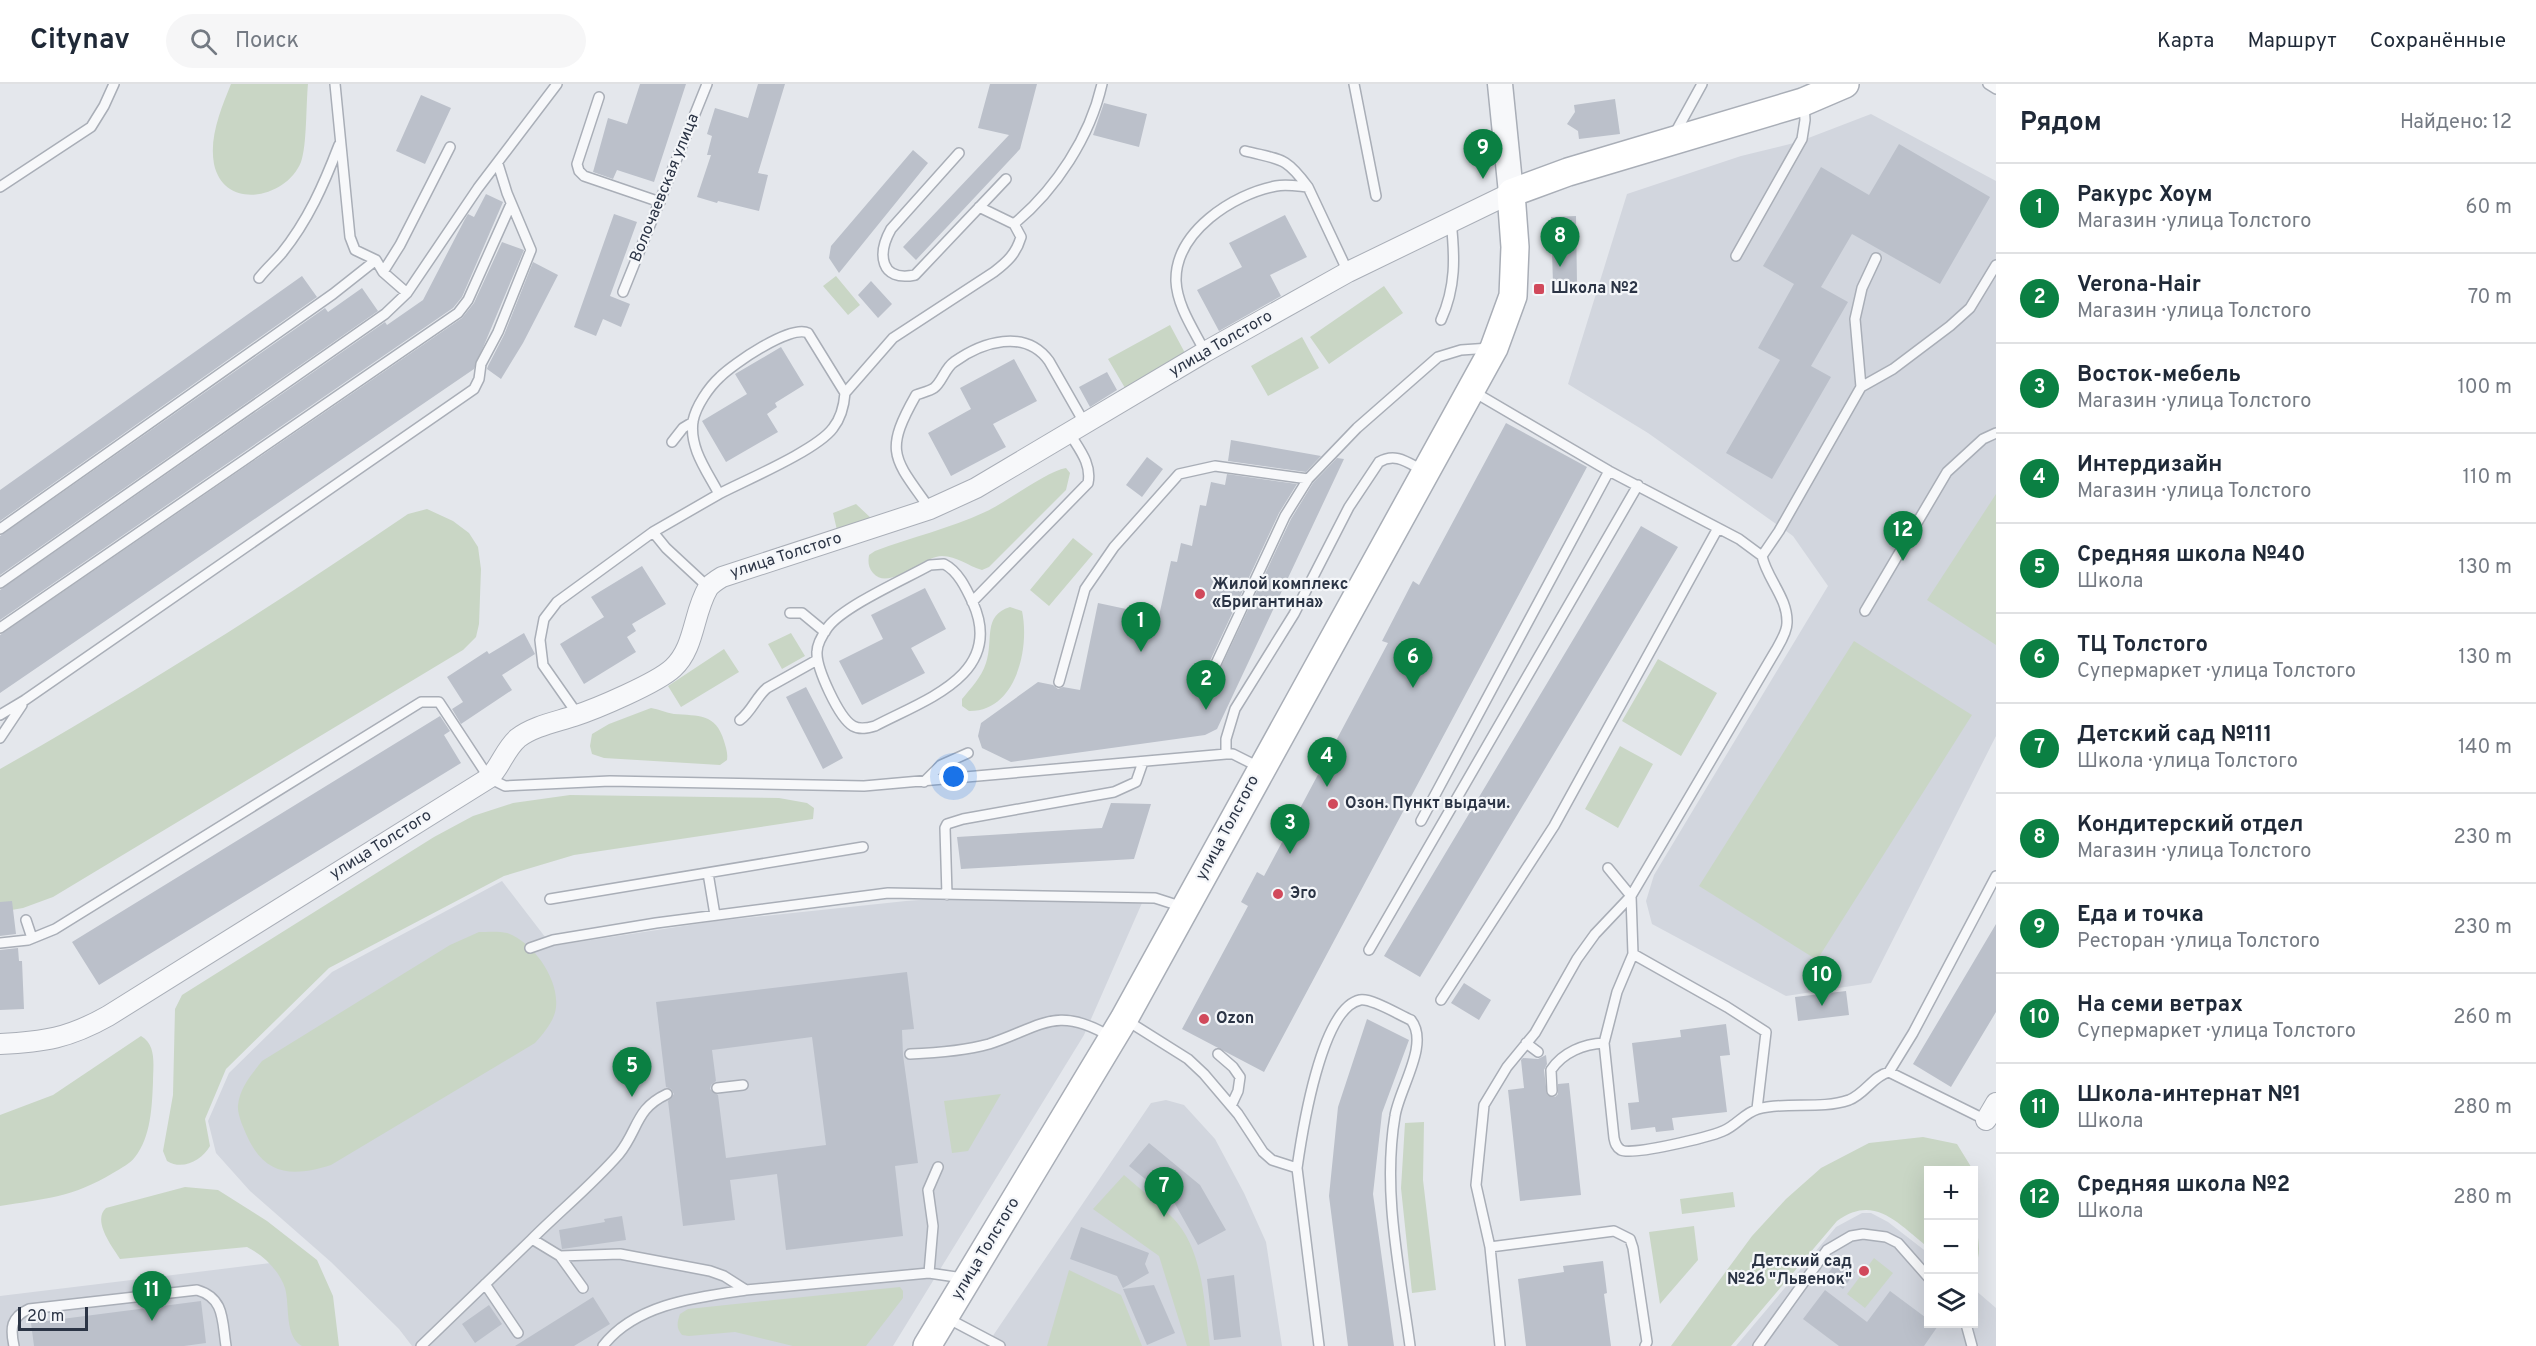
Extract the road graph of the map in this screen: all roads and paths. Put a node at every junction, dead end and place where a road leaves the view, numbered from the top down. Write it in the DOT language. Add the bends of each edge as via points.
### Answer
graph roads {
  1 [pos="114,84"];
  2 [pos="335,84"];
  3 [pos="557,84"];
  4 [pos="706,84"];
  5 [pos="1102,84"];
  6 [pos="1354,84"];
  7 [pos="1500,84"];
  8 [pos="1702,84"];
  9 [pos="1845,84"];
  10 [pos="1988,84"];
  11 [pos="1996,89"];
  12 [pos="599,97"];
  13 [pos="1803,102"];
  14 [pos="1671,142"];
  15 [pos="339,143"];
  16 [pos="450,147"];
  17 [pos="1245,152"];
  18 [pos="959,153"];
  19 [pos="498,164"];
  20 [pos="1006,179"];
  21 [pos="0,187"];
  22 [pos="1308,187"];
  23 [pos="1511,193"];
  24 [pos="1376,196"];
  25 [pos="660,202"];
  26 [pos="512,204"];
  27 [pos="979,207"];
  28 [pos="1451,222"];
  29 [pos="1014,224"];
  30 [pos="1736,256"];
  31 [pos="1876,258"];
  32 [pos="376,260"];
  33 [pos="1996,265"];
  34 [pos="383,272"];
  35 [pos="1348,272"];
  36 [pos="259,278"];
  37 [pos="623,292"];
  38 [pos="407,293"];
  39 [pos="1441,320"];
  40 [pos="1494,348"];
  41 [pos="1205,352"];
  42 [pos="1861,387"];
  43 [pos="1472,391"];
  44 [pos="845,393"];
  45 [pos="693,422"];
  46 [pos="1078,429"];
  47 [pos="1996,433"];
  48 [pos="672,442"];
  49 [pos="1609,471"];
  50 [pos="1426,473"];
  51 [pos="1308,479"];
  52 [pos="1638,485"];
  53 [pos="719,494"];
  54 [pos="930,509"];
  55 [pos="1718,528"];
  56 [pos="0,529"];
  57 [pos="652,532"];
  58 [pos="1762,556"];
  59 [pos="0,583"];
  60 [pos="708,586"];
  61 [pos="972,602"];
  62 [pos="1865,611"];
  63 [pos="790,613"];
  64 [pos="0,628"];
  65 [pos="825,632"];
  66 [pos="817,660"];
  67 [pos="1059,682"];
  68 [pos="1206,683"];
  69 [pos="26,700"];
  70 [pos="0,715"];
  71 [pos="578,715"];
  72 [pos="740,720"];
  73 [pos="0,738"];
  74 [pos="969,753"];
  75 [pos="1226,754"];
  76 [pos="1143,762"];
  77 [pos="1261,768"];
  78 [pos="489,778"];
  79 [pos="924,782"];
  80 [pos="1421,821"];
  81 [pos="863,847"];
  82 [pos="1608,868"];
  83 [pos="708,873"];
  84 [pos="1996,876"];
  85 [pos="947,895"];
  86 [pos="1631,896"];
  87 [pos="550,899"];
  88 [pos="1185,908"];
  89 [pos="715,915"];
  90 [pos="26,920"];
  91 [pos="32,938"];
  92 [pos="0,943"];
  93 [pos="530,948"];
  94 [pos="1369,950"];
  95 [pos="1633,954"];
  96 [pos="1441,1000"];
  97 [pos="1118,1028"];
  98 [pos="1526,1043"];
  99 [pos="1604,1043"];
  100 [pos="0,1044"];
  101 [pos="1538,1052"];
  102 [pos="910,1054"];
  103 [pos="1218,1054"];
  104 [pos="1889,1072"];
  105 [pos="743,1085"];
  106 [pos="717,1088"];
  107 [pos="1552,1091"];
  108 [pos="667,1094"];
  109 [pos="1231,1106"];
  110 [pos="1757,1110"];
  111 [pos="1991,1112"];
  112 [pos="938,1167"];
  113 [pos="1297,1168"];
  114 [pos="532,1239"];
  115 [pos="1490,1247"];
  116 [pos="560,1256"];
  117 [pos="929,1273"];
  118 [pos="1926,1274"];
  119 [pos="968,1279"];
  120 [pos="485,1284"];
  121 [pos="583,1288"];
  122 [pos="746,1290"];
  123 [pos="945,1317"];
  124 [pos="1967,1328"];
  125 [pos="518,1333"];
  126 [pos="14,1346"];
  127 [pos="226,1346"];
  128 [pos="421,1346"];
  129 [pos="603,1346"];
  130 [pos="927,1346"];
  131 [pos="1000,1346"];
  132 [pos="1318,1346"];
  133 [pos="1410,1346"];
  134 [pos="1500,1346"];
  135 [pos="1645,1346"];
  136 [pos="1758,1346"];
  137 [pos="1972,1346"];
  1 -- 21 [label="lane" via="91,127"];
  2 -- 15 [label="lane"];
  3 -- 19 [label="lane"];
  4 -- 25 [label="lane, Волочаевская улица"];
  5 -- 29 [label="lane" via="1070,160 1031,210"];
  6 -- 24 [label="lane"];
  7 -- 23 [label="street, улица Толстого"];
  8 -- 14 [label="lane"];
  9 -- 13 [label="main road"];
  10 -- 11 [label="lane"];
  12 -- 25 [label="lane" via="577,164 579,171"];
  13 -- 14 [label="main road"];
  13 -- 30 [label="lane" via="1802,139"];
  14 -- 23 [label="main road"];
  15 -- 32 [label="lane" via="350,237 356,250"];
  15 -- 36 [label="lane" via="308,215"];
  16 -- 34 [label="lane"];
  17 -- 22 [label="lane" via="1291,165"];
  18 -- 27 [label="lane" via="891,229 882,249 885,266 895,275 915,275"];
  19 -- 26 [label="lane"];
  19 -- 38 [label="lane"];
  20 -- 27 [label="lane"];
  22 -- 35 [label="lane"];
  22 -- 41 [label="lane" via="1277,186 1254,192 1207,218 1189,240 1176,278 1179,298"];
  23 -- 28 [label="street, улица Толстого"];
  23 -- 40 [label="main road, улица Толстого" via="1513,296"];
  25 -- 37 [label="lane, Волочаевская улица"];
  26 -- 64 [label="lane" via="468,300 458,313"];
  26 -- 69 [label="lane" via="531,250 481,364 474,389"];
  27 -- 29 [label="lane"];
  28 -- 35 [label="street, улица Толстого"];
  28 -- 39 [label="lane" via="1453,284"];
  29 -- 44 [label="lane" via="1021,237 1007,262 893,338"];
  31 -- 42 [label="lane" via="1862,288 1855,319"];
  32 -- 34 [label="lane"];
  32 -- 56 [label="lane"];
  33 -- 42 [label="lane" via="1970,308 1893,369"];
  34 -- 38 [label="lane"];
  35 -- 41 [label="street, улица Толстого"];
  38 -- 59 [label="lane" via="385,314"];
  40 -- 43 [label="main road, улица Толстого"];
  40 -- 51 [label="lane" via="1461,350 1438,357 1357,428"];
  41 -- 46 [label="street, улица Толстого"];
  42 -- 58 [label="lane"];
  43 -- 49 [label="lane"];
  43 -- 50 [label="main road, улица Толстого"];
  44 -- 45 [label="lane" via="812,336 798,331 744,358 718,379"];
  44 -- 53 [label="lane" via="842,412 819,442"];
  45 -- 48 [label="lane"];
  45 -- 53 [label="lane" via="695,450"];
  46 -- 54 [label="street, улица Толстого" via="976,488"];
  46 -- 54 [label="lane" via="1049,361 1031,345 1001,340 952,363 934,388 916,394 896,438 901,468"];
  46 -- 61 [label="lane" via="1087,461 1088,483"];
  47 -- 62 [label="lane" via="1983,439 1947,472"];
  49 -- 52 [label="lane"];
  49 -- 80 [label="lane"];
  50 -- 75 [label="lane" via="1399,457 1379,462 1349,507 1294,614 1235,709"];
  50 -- 77 [label="main road, улица Толстого"];
  51 -- 67 [label="lane" via="1215,466 1179,474 1114,547 1085,589"];
  51 -- 68 [label="lane" via="1285,516"];
  52 -- 55 [label="lane"];
  52 -- 94 [label="lane"];
  53 -- 57 [label="lane"];
  54 -- 60 [label="street, улица Толстого" via="722,577"];
  55 -- 58 [label="lane"];
  55 -- 96 [label="lane" via="1554,826"];
  57 -- 60 [label="lane"];
  57 -- 71 [label="lane" via="557,602 544,619 540,640 543,665"];
  58 -- 86 [label="lane" via="1784,602 1788,625"];
  60 -- 71 [label="street, улица Толстого" via="676,666 664,676"];
  61 -- 65 [label="lane" via="954,568 930,565 843,612"];
  61 -- 66 [label="lane" via="981,632 970,667 956,683 875,726 862,729 848,722"];
  63 -- 65 [label="lane" via="802,613"];
  65 -- 66 [label="lane"];
  66 -- 72 [label="lane" via="767,688"];
  69 -- 70 [label="lane"];
  69 -- 73 [label="lane"];
  71 -- 78 [label="street, улица Толстого" via="536,728 519,738"];
  74 -- 79 [label="lane" via="941,765"];
  75 -- 76 [label="lane"];
  75 -- 77 [label="lane"];
  76 -- 79 [label="lane"];
  76 -- 85 [label="lane" via="1136,782 1114,792 947,825"];
  77 -- 88 [label="main road, улица Толстого"];
  78 -- 79 [label="lane" via="505,786 610,781 811,786"];
  78 -- 91 [label="lane" via="439,702 421,702 55,929"];
  78 -- 100 [label="street, улица Толстого" via="99,1021 62,1038"];
  81 -- 83 [label="lane"];
  82 -- 86 [label="lane"];
  83 -- 87 [label="lane"];
  83 -- 89 [label="lane"];
  84 -- 104 [label="lane"];
  85 -- 88 [label="lane" via="1155,898"];
  85 -- 89 [label="lane" via="888,893"];
  86 -- 95 [label="lane"];
  86 -- 98 [label="lane" via="1577,958"];
  88 -- 97 [label="main road, улица Толстого"];
  89 -- 93 [label="lane" via="553,940"];
  90 -- 91 [label="lane"];
  91 -- 92 [label="lane"];
  95 -- 99 [label="lane" via="1617,992"];
  95 -- 110 [label="lane" via="1766,1032"];
  97 -- 102 [label="lane" via="1061,1019 1031,1026 988,1044"];
  97 -- 109 [label="lane" via="1188,1059"];
  97 -- 119 [label="main road, улица Толстого"];
  98 -- 101 [label="lane"];
  98 -- 115 [label="lane" via="1484,1105 1476,1185"];
  99 -- 107 [label="lane" via="1588,1044 1560,1060 1551,1070"];
  99 -- 110 [label="lane" via="1614,1138 1623,1151 1722,1132"];
  103 -- 109 [label="lane" via="1240,1077"];
  104 -- 110 [label="lane" via="1879,1075 1864,1091 1848,1100"];
  104 -- 111 [label="lane"];
  105 -- 106 [label="lane"];
  108 -- 114 [label="lane" via="642,1111 619,1153"];
  109 -- 113 [label="lane" via="1263,1152 1272,1160"];
  112 -- 117 [label="lane" via="928,1190 933,1226"];
  113 -- 132 [label="lane"];
  113 -- 133 [label="lane" via="1310,1095 1337,1018 1360,1000 1411,1020 1418,1042 1395,1115 1390,1188"];
  114 -- 116 [label="lane"];
  114 -- 120 [label="lane"];
  115 -- 134 [label="lane"];
  115 -- 135 [label="lane" via="1614,1231 1630,1239"];
  116 -- 121 [label="lane"];
  116 -- 122 [label="lane" via="589,1253 644,1258 710,1271"];
  117 -- 119 [label="lane"];
  117 -- 122 [label="lane"];
  118 -- 136 [label="lane" via="1898,1243 1886,1237 1851,1236 1827,1250"];
  119 -- 123 [label="main road, улица Толстого"];
  120 -- 125 [label="lane"];
  120 -- 128 [label="lane"];
  122 -- 129 [label="lane" via="690,1299 654,1310 624,1324"];
  123 -- 130 [label="main road, улица Толстого"];
  123 -- 131 [label="lane"];
  124 -- 137 [label="lane"];
  126 -- 127 [label="lane" via="10,1330 13,1320 29,1309 197,1290 210,1294 217,1302"];
}
